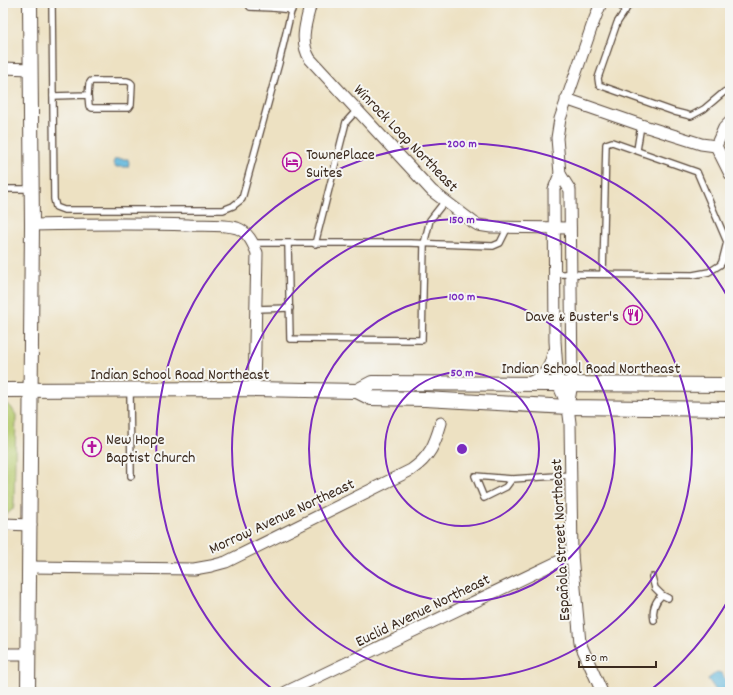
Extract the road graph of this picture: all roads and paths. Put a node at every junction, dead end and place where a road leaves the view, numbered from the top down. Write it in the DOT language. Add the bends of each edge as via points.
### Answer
graph roads {
  1 [pos="30,3"];
  2 [pos="52,3"];
  3 [pos="248,3"];
  4 [pos="294,3"];
  5 [pos="311,3"];
  6 [pos="601,3"];
  7 [pos="619,3"];
  8 [pos="630,3"];
  9 [pos="273,5"];
  10 [pos="292,10"];
  11 [pos="625,11"];
  12 [pos="3,68"];
  13 [pos="31,69"];
  14 [pos="730,89"];
  15 [pos="88,95"];
  16 [pos="53,96"];
  17 [pos="566,99"];
  18 [pos="357,110"];
  19 [pos="730,122"];
  20 [pos="641,125"];
  21 [pos="716,146"];
  22 [pos="637,150"];
  23 [pos="560,174"];
  24 [pos="730,174"];
  25 [pos="3,190"];
  26 [pos="32,190"];
  27 [pos="445,201"];
  28 [pos="32,225"];
  29 [pos="508,227"];
  30 [pos="555,228"];
  31 [pos="570,228"];
  32 [pos="728,241"];
  33 [pos="253,243"];
  34 [pos="288,244"];
  35 [pos="315,244"];
  36 [pos="424,244"];
  37 [pos="554,274"];
  38 [pos="571,274"];
  39 [pos="603,274"];
  40 [pos="290,308"];
  41 [pos="256,309"];
  42 [pos="555,341"];
  43 [pos="527,384"];
  44 [pos="565,384"];
  45 [pos="730,385"];
  46 [pos="254,389"];
  47 [pos="3,390"];
  48 [pos="32,390"];
  49 [pos="130,390"];
  50 [pos="357,391"];
  51 [pos="568,407"];
  52 [pos="730,409"];
  53 [pos="441,423"];
  54 [pos="571,475"];
  55 [pos="131,476"];
  56 [pos="512,479"];
  57 [pos="3,524"];
  58 [pos="31,525"];
  59 [pos="572,555"];
  60 [pos="30,566"];
  61 [pos="652,577"];
  62 [pos="662,595"];
  63 [pos="668,598"];
  64 [pos="654,620"];
  65 [pos="3,654"];
  66 [pos="29,654"];
  67 [pos="28,692"];
  68 [pos="286,692"];
  69 [pos="602,692"];
  1 -- 13 [label="street"];
  2 -- 16 [label="lane"];
  3 -- 9 [label="lane" via="253,8"];
  4 -- 10 [label="lane"];
  5 -- 18 [label="street, Winrock Loop Northeast" via="303,37 306,53"];
  6 -- 17 [label="street"];
  7 -- 11 [label="lane"];
  8 -- 11 [label="lane"];
  9 -- 10 [label="lane"];
  10 -- 16 [label="lane" via="242,199 223,210 64,210 56,207"];
  11 -- 14 [label="lane" via="616,23 598,78 599,85 691,116"];
  12 -- 13 [label="street"];
  13 -- 26 [label="street"];
  15 -- 15 [label="lane" via="89,106 92,108 129,108 132,84 128,81 91,81"];
  15 -- 16 [label="lane"];
  17 -- 20 [label="street"];
  17 -- 23 [label="street" via="558,129"];
  18 -- 27 [label="street, Winrock Loop Northeast" via="432,191"];
  18 -- 35 [label="lane" via="346,122"];
  19 -- 21 [label="street" via="724,128"];
  20 -- 21 [label="street" via="701,144"];
  20 -- 22 [label="lane"];
  21 -- 24 [label="street"];
  22 -- 32 [label="lane" via="697,172"];
  22 -- 39 [label="lane" via="612,142 606,144"];
  23 -- 30 [label="street" via="554,189"];
  23 -- 31 [label="street" via="570,190"];
  25 -- 26 [label="lane"];
  26 -- 28 [label="street"];
  27 -- 29 [label="street, Winrock Loop Northeast" via="478,225"];
  27 -- 36 [label="lane" via="430,220"];
  28 -- 33 [label="street" via="220,226 237,228"];
  28 -- 48 [label="street"];
  29 -- 30 [label="street, Winrock Loop Northeast"];
  29 -- 36 [label="lane" via="500,243 493,246"];
  30 -- 31 [label="street, Winrock Loop Northeast"];
  30 -- 37 [label="street"];
  31 -- 38 [label="street"];
  32 -- 39 [label="lane" via="722,262 709,272 693,275"];
  33 -- 34 [label="lane"];
  33 -- 41 [label="street" via="257,254"];
  34 -- 35 [label="lane"];
  34 -- 40 [label="lane"];
  35 -- 36 [label="lane"];
  36 -- 40 [label="lane" via="422,340 290,339"];
  37 -- 38 [label="lane"];
  37 -- 42 [label="street"];
  38 -- 39 [label="lane"];
  38 -- 44 [label="street"];
  40 -- 41 [label="lane"];
  41 -- 46 [label="street"];
  42 -- 43 [label="street" via="547,371 537,380"];
  42 -- 44 [label="street"];
  43 -- 44 [label="street, Indian School Road Northeast"];
  43 -- 50 [label="street, Indian School Road Northeast" via="372,383"];
  44 -- 45 [label="street, Indian School Road Northeast"];
  44 -- 51 [label="street, Española Street Northeast"];
  46 -- 49 [label="street, Indian School Road Northeast"];
  46 -- 50 [label="street, Indian School Road Northeast"];
  47 -- 48 [label="street, Indian School Road Northeast"];
  48 -- 49 [label="street, Indian School Road Northeast"];
  48 -- 58 [label="street"];
  49 -- 55 [label="lane"];
  50 -- 51 [label="street, Indian School Road Northeast" via="371,398"];
  51 -- 52 [label="street, Indian School Road Northeast"];
  51 -- 54 [label="street, Española Street Northeast"];
  53 -- 60 [label="street, Morrow Avenue Northeast" via="429,455 418,466 226,562 194,569"];
  54 -- 56 [label="lane"];
  54 -- 59 [label="street, Española Street Northeast"];
  56 -- 56 [label="lane" via="490,477 475,476 484,498 506,487"];
  57 -- 58 [label="street"];
  58 -- 60 [label="street"];
  59 -- 68 [label="street, Euclid Avenue Northeast"];
  59 -- 69 [label="street, Española Street Northeast" via="580,643"];
  60 -- 66 [label="street"];
  61 -- 62 [label="lane" via="655,588"];
  62 -- 63 [label="lane"];
  62 -- 64 [label="lane" via="656,600 652,613"];
  65 -- 66 [label="street"];
  66 -- 67 [label="street"];
}
